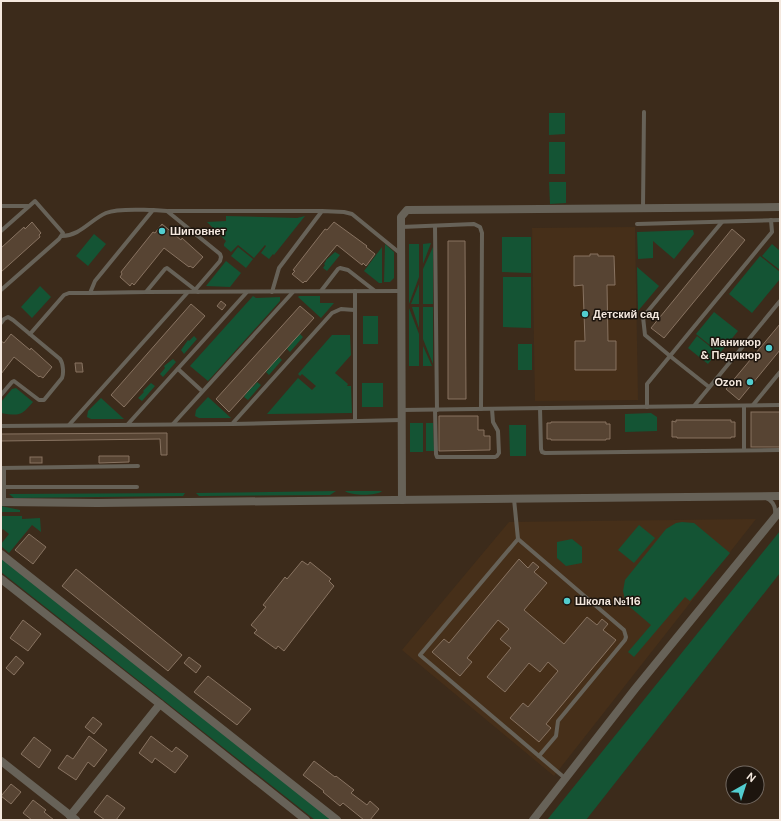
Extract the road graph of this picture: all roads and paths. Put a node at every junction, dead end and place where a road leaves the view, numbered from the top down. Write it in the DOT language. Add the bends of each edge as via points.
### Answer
graph roads {
  1 [pos="644,112"];
  2 [pos="1,206"];
  3 [pos="29,206"];
  4 [pos="643,207"];
  5 [pos="780,207"];
  6 [pos="153,210"];
  7 [pos="167,210"];
  8 [pos="322,211"];
  9 [pos="771,220"];
  10 [pos="780,220"];
  11 [pos="722,222"];
  12 [pos="637,224"];
  13 [pos="435,226"];
  14 [pos="401,227"];
  15 [pos="1,230"];
  16 [pos="62,236"];
  17 [pos="401,254"];
  18 [pos="1,290"];
  19 [pos="197,291"];
  20 [pos="321,291"];
  21 [pos="354,291"];
  22 [pos="375,291"];
  23 [pos="401,291"];
  24 [pos="146,292"];
  25 [pos="188,292"];
  26 [pos="247,292"];
  27 [pos="272,292"];
  28 [pos="293,292"];
  29 [pos="90,293"];
  30 [pos="780,301"];
  31 [pos="354,310"];
  32 [pos="1,323"];
  33 [pos="30,334"];
  34 [pos="670,356"];
  35 [pos="178,369"];
  36 [pos="780,372"];
  37 [pos="709,387"];
  38 [pos="202,391"];
  39 [pos="1,395"];
  40 [pos="780,405"];
  41 [pos="694,406"];
  42 [pos="744,406"];
  43 [pos="753,406"];
  44 [pos="648,407"];
  45 [pos="540,408"];
  46 [pos="482,409"];
  47 [pos="492,409"];
  48 [pos="401,410"];
  49 [pos="436,410"];
  50 [pos="401,420"];
  51 [pos="356,421"];
  52 [pos="128,424"];
  53 [pos="173,424"];
  54 [pos="232,424"];
  55 [pos="69,425"];
  56 [pos="1,426"];
  57 [pos="744,450"];
  58 [pos="780,450"];
  59 [pos="138,466"];
  60 [pos="2,468"];
  61 [pos="3,487"];
  62 [pos="137,487"];
  63 [pos="760,496"];
  64 [pos="780,496"];
  65 [pos="514,499"];
  66 [pos="402,500"];
  67 [pos="3,502"];
  68 [pos="780,511"];
  69 [pos="774,518"];
  70 [pos="518,539"];
  71 [pos="1,554"];
  72 [pos="1,579"];
  73 [pos="160,704"];
  74 [pos="539,756"];
  75 [pos="3,765"];
  76 [pos="566,779"];
  77 [pos="73,818"];
  78 [pos="306,820"];
  79 [pos="337,820"];
  80 [pos="534,820"];
  1 -- 4 [label="lane"];
  2 -- 3 [label="lane"];
  3 -- 15 [label="lane"];
  3 -- 16 [label="lane" via="35,201 61,230"];
  4 -- 5 [label="street"];
  4 -- 14 [label="street" via="411,209 403,213"];
  6 -- 7 [label="lane"];
  6 -- 16 [label="lane" via="106,213 73,235"];
  6 -- 29 [label="lane" via="95,281"];
  7 -- 8 [label="lane"];
  7 -- 19 [label="lane" via="220,254 220,260"];
  8 -- 17 [label="lane" via="352,214"];
  8 -- 27 [label="lane" via="279,268"];
  9 -- 10 [label="lane"];
  9 -- 11 [label="lane"];
  9 -- 34 [label="lane" via="772,232"];
  11 -- 12 [label="lane"];
  11 -- 34 [label="lane" via="643,317 645,335"];
  13 -- 14 [label="lane"];
  13 -- 46 [label="lane" via="474,224 480,227 482,233"];
  13 -- 49 [label="lane"];
  14 -- 17 [label="street"];
  16 -- 18 [label="lane"];
  17 -- 23 [label="street"];
  19 -- 24 [label="lane" via="167,268"];
  19 -- 25 [label="lane"];
  19 -- 26 [label="lane"];
  20 -- 21 [label="lane"];
  20 -- 22 [label="lane" via="340,268 348,270"];
  20 -- 28 [label="lane"];
  21 -- 22 [label="lane"];
  21 -- 31 [label="lane"];
  22 -- 23 [label="lane"];
  23 -- 48 [label="street"];
  24 -- 25 [label="lane"];
  24 -- 29 [label="lane"];
  25 -- 55 [label="lane"];
  26 -- 27 [label="lane"];
  26 -- 35 [label="lane"];
  27 -- 28 [label="lane"];
  28 -- 38 [label="lane"];
  29 -- 33 [label="lane" via="64,295"];
  30 -- 37 [label="lane"];
  31 -- 51 [label="lane"];
  31 -- 54 [label="lane" via="340,309 332,313"];
  32 -- 33 [label="lane" via="8,317"];
  33 -- 39 [label="lane" via="62,361 63,376 42,401 14,381"];
  34 -- 37 [label="lane"];
  34 -- 44 [label="lane" via="647,384"];
  35 -- 38 [label="lane"];
  35 -- 52 [label="lane"];
  36 -- 43 [label="lane"];
  37 -- 41 [label="lane"];
  38 -- 53 [label="lane"];
  40 -- 43 [label="lane"];
  41 -- 42 [label="lane"];
  41 -- 44 [label="lane"];
  42 -- 43 [label="lane"];
  42 -- 57 [label="lane"];
  44 -- 45 [label="lane"];
  45 -- 47 [label="lane"];
  45 -- 57 [label="lane" via="541,449 545,453"];
  46 -- 47 [label="lane"];
  46 -- 49 [label="lane"];
  47 -- 49 [label="lane" via="492,422 498,431 499,453 495,457 436,456"];
  48 -- 49 [label="lane"];
  48 -- 50 [label="street"];
  50 -- 51 [label="lane"];
  50 -- 66 [label="street"];
  51 -- 54 [label="lane"];
  52 -- 53 [label="lane"];
  52 -- 55 [label="lane"];
  53 -- 54 [label="lane"];
  55 -- 56 [label="lane"];
  57 -- 58 [label="lane"];
  59 -- 60 [label="lane"];
  60 -- 61 [label="lane"];
  61 -- 62 [label="lane"];
  61 -- 67 [label="lane"];
  63 -- 64 [label="street"];
  63 -- 65 [label="street"];
  63 -- 69 [label="lane" via="772,501 775,506"];
  65 -- 66 [label="street"];
  65 -- 70 [label="lane"];
  66 -- 67 [label="street"];
  68 -- 69 [label="street"];
  69 -- 76 [label="street" via="635,689"];
  70 -- 74 [label="lane" via="624,630 626,637 558,721 556,736"];
  70 -- 74 [label="lane" via="420,655"];
  71 -- 79 [label="street"];
  72 -- 73 [label="street"];
  73 -- 77 [label="street"];
  73 -- 78 [label="street"];
  74 -- 76 [label="lane"];
  75 -- 77 [label="street"];
  76 -- 80 [label="street"];
}
